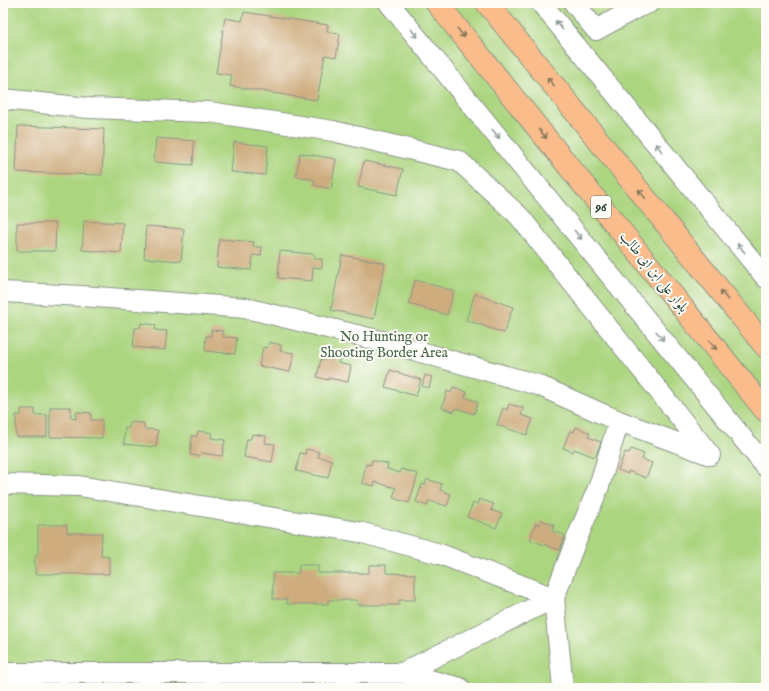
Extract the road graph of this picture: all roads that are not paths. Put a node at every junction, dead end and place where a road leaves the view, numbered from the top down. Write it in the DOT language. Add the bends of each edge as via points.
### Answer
graph roads {
  1 [pos="390,3"];
  2 [pos="437,3"];
  3 [pos="487,3"];
  4 [pos="541,3"];
  5 [pos="574,3"];
  6 [pos="649,3"];
  7 [pos="596,30"];
  8 [pos="579,50"];
  9 [pos="3,99"];
  10 [pos="766,278"];
  11 [pos="3,292"];
  12 [pos="766,347"];
  13 [pos="766,411"];
  14 [pos="619,421"];
  15 [pos="766,467"];
  16 [pos="3,484"];
  17 [pos="554,598"];
  18 [pos="3,673"];
  19 [pos="402,673"];
  20 [pos="460,688"];
  21 [pos="563,688"];
  1 -- 15 [label="street, one-way"];
  2 -- 13 [label="main road, بلوار علی ابن ابی طالب / 96, one-way"];
  12 -- 3 [label="main road, one-way"];
  8 -- 4 [label="street, one-way"];
  5 -- 7 [label="street"];
  6 -- 7 [label="street"];
  7 -- 8 [label="street"];
  10 -- 8 [label="street, one-way"];
  9 -- 14 [label="street" via="88,108 209,112 333,131 459,161 519,216 710,455"];
  11 -- 14 [label="street" via="246,308 385,342 538,385"];
  14 -- 17 [label="street" via="599,486"];
  16 -- 17 [label="street" via="79,486 359,532 440,554"];
  17 -- 19 [label="street"];
  17 -- 21 [label="street"];
  18 -- 19 [label="street"];
  19 -- 20 [label="street"];
}
